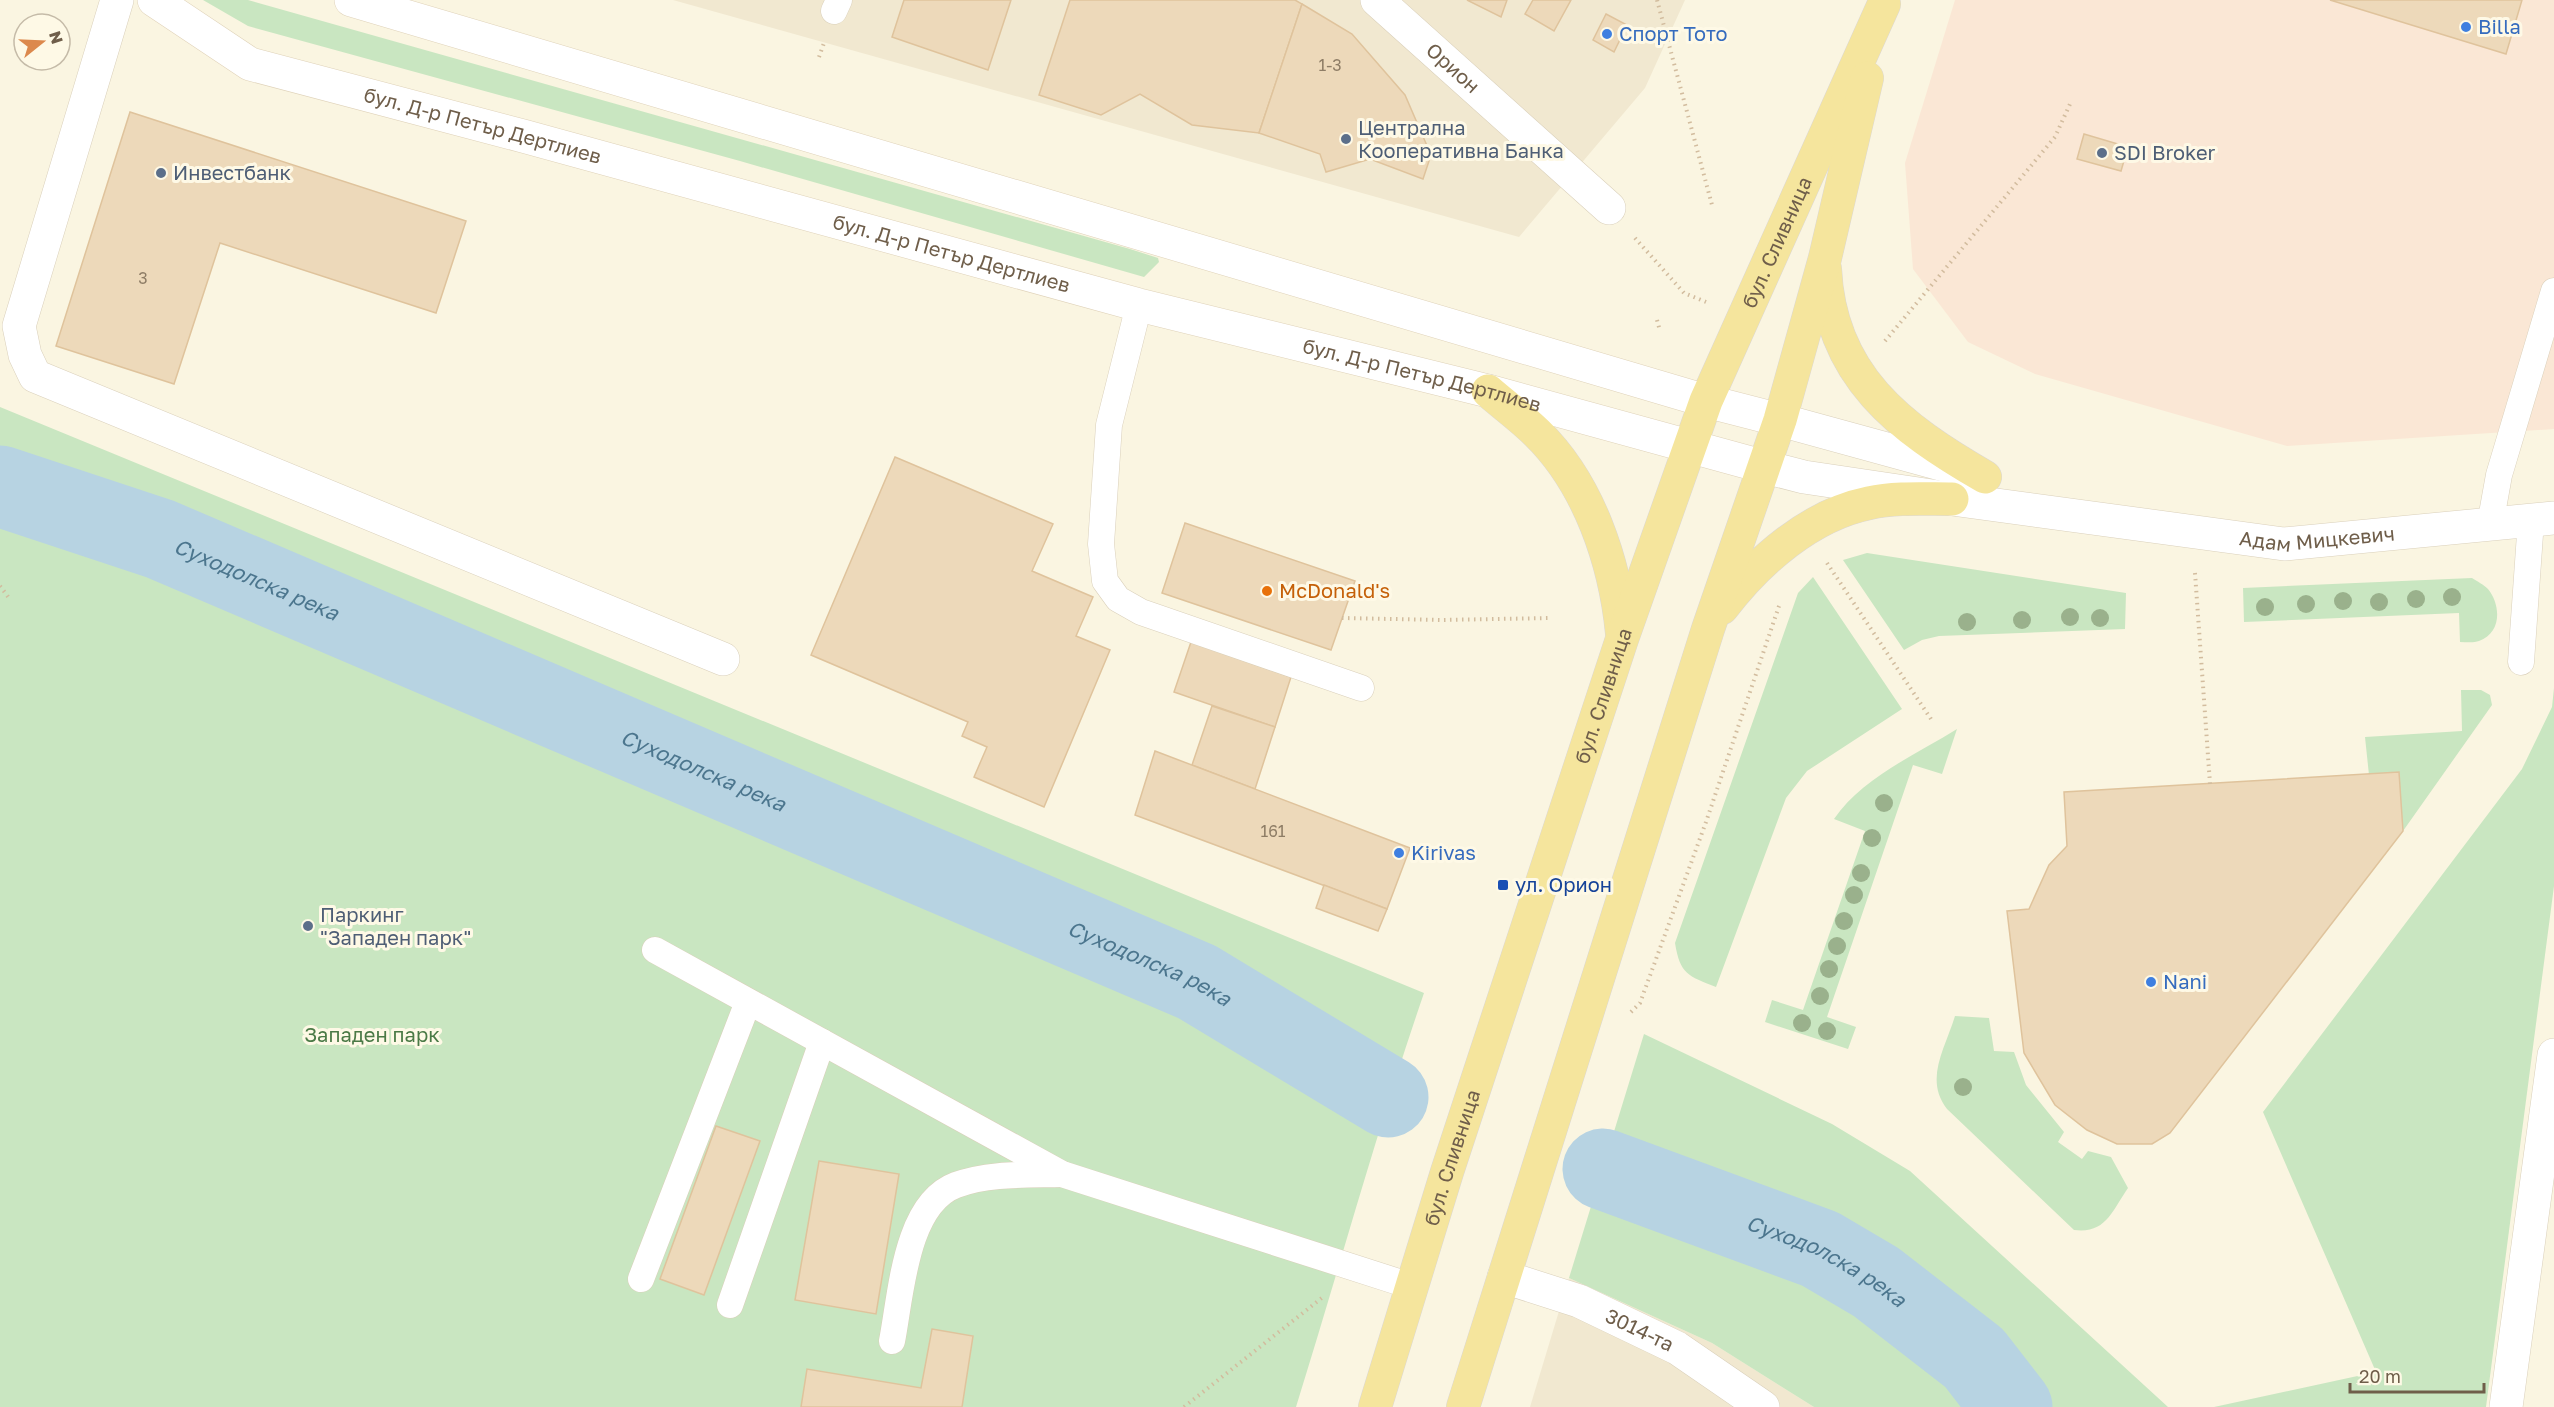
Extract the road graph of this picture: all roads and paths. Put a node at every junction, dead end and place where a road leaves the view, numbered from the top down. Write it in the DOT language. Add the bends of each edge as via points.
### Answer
graph roads {
  1 [pos="117,0"];
  2 [pos="154,0"];
  3 [pos="351,0"];
  4 [pos="1378,0"];
  5 [pos="1657,0"];
  6 [pos="1885,2"];
  7 [pos="2070,104"];
  8 [pos="1712,206"];
  9 [pos="1609,208"];
  10 [pos="1825,258"];
  11 [pos="2554,291"];
  12 [pos="1701,300"];
  13 [pos="1139,305"];
  14 [pos="1657,320"];
  15 [pos="1660,331"];
  16 [pos="1880,347"];
  17 [pos="1488,391"];
  18 [pos="1706,401"];
  19 [pos="1780,420"];
  20 [pos="1690,447"];
  21 [pos="1765,467"];
  22 [pos="1985,477"];
  23 [pos="1952,499"];
  24 [pos="2080,516"];
  25 [pos="2542,519"];
  26 [pos="2490,525"];
  27 [pos="1821,555"];
  28 [pos="2195,573"];
  29 [pos="0,586"];
  30 [pos="1785,596"];
  31 [pos="9,598"];
  32 [pos="1342,618"];
  33 [pos="1551,618"];
  34 [pos="1708,629"];
  35 [pos="1622,639"];
  36 [pos="723,659"];
  37 [pos="2521,662"];
  38 [pos="1361,688"];
  39 [pos="1931,719"];
  40 [pos="2210,784"];
  41 [pos="655,950"];
  42 [pos="748,1002"];
  43 [pos="1640,1003"];
  44 [pos="822,1042"];
  45 [pos="2554,1055"];
  46 [pos="1062,1174"];
  47 [pos="1356,1270"];
  48 [pos="1503,1277"];
  49 [pos="641,1279"];
  50 [pos="1411,1286"];
  51 [pos="730,1305"];
  52 [pos="892,1341"];
  53 [pos="1184,1407"];
  54 [pos="1376,1407"];
  55 [pos="1462,1407"];
  56 [pos="1764,1407"];
  57 [pos="2506,1407"];
  1 -- 36 [label="street" via="19,326 25,355 35,376"];
  2 -- 13 [label="street, бул. Д-р Петър Дертлиев" via="250,64"];
  3 -- 18 [label="street"];
  4 -- 9 [label="street, Орион"];
  5 -- 8 [label="path"];
  6 -- 10 [label="main road, бул. Сливница"];
  6 -- 18 [label="main road, бул. Сливница"];
  7 -- 16 [label="path" via="2055,137"];
  9 -- 12 [label="path" via="1684,293"];
  10 -- 19 [label="main road, бул. Сливница"];
  10 -- 22 [label="main road" via="1834,319 1867,386 1911,430"];
  11 -- 26 [label="lane" via="2499,475"];
  13 -- 17 [label="street, бул. Д-р Петър Дертлиев"];
  13 -- 38 [label="lane" via="1109,425 1102,505 1105,581 1118,599 1141,612"];
  14 -- 15 [label="path"];
  17 -- 20 [label="street, бул. Д-р Петър Дертлиев"];
  17 -- 35 [label="main road" via="1538,434 1584,500 1599,528 1613,572"];
  18 -- 19 [label="street"];
  18 -- 20 [label="main road, бул. Сливница"];
  19 -- 21 [label="main road, бул. Сливница"];
  19 -- 22 [label="street, Адам Мицкевич"];
  20 -- 21 [label="street, бул. Д-р Петър Дертлиев"];
  20 -- 35 [label="main road, бул. Сливница"];
  21 -- 23 [label="street, Адам Мицкевич" via="1804,477"];
  21 -- 34 [label="main road, бул. Сливница"];
  22 -- 24 [label="street, Адам Мицкевич"];
  23 -- 24 [label="street, Адам Мицкевич"];
  23 -- 34 [label="main road" via="1882,501 1826,518 1763,562"];
  24 -- 26 [label="street, Адам Мицкевич" via="2284,543"];
  25 -- 26 [label="street, Адам Мицкевич"];
  25 -- 37 [label="lane"];
  27 -- 39 [label="path"];
  28 -- 40 [label="path"];
  29 -- 31 [label="path"];
  30 -- 43 [label="path"];
  32 -- 33 [label="path"];
  34 -- 48 [label="main road, бул. Сливница"];
  35 -- 50 [label="main road, бул. Сливница"];
  41 -- 42 [label="lane"];
  42 -- 44 [label="lane"];
  42 -- 49 [label="lane"];
  44 -- 46 [label="lane"];
  44 -- 51 [label="lane"];
  45 -- 57 [label="street"];
  46 -- 47 [label="lane"];
  46 -- 52 [label="lane" via="990,1176 954,1185 928,1205 912,1240"];
  47 -- 50 [label="lane"];
  47 -- 53 [label="path"];
  48 -- 55 [label="main road, бул. Сливница"];
  48 -- 56 [label="street, 3014-та" via="1579,1301 1677,1348"];
  50 -- 54 [label="main road, бул. Сливница"];
}
